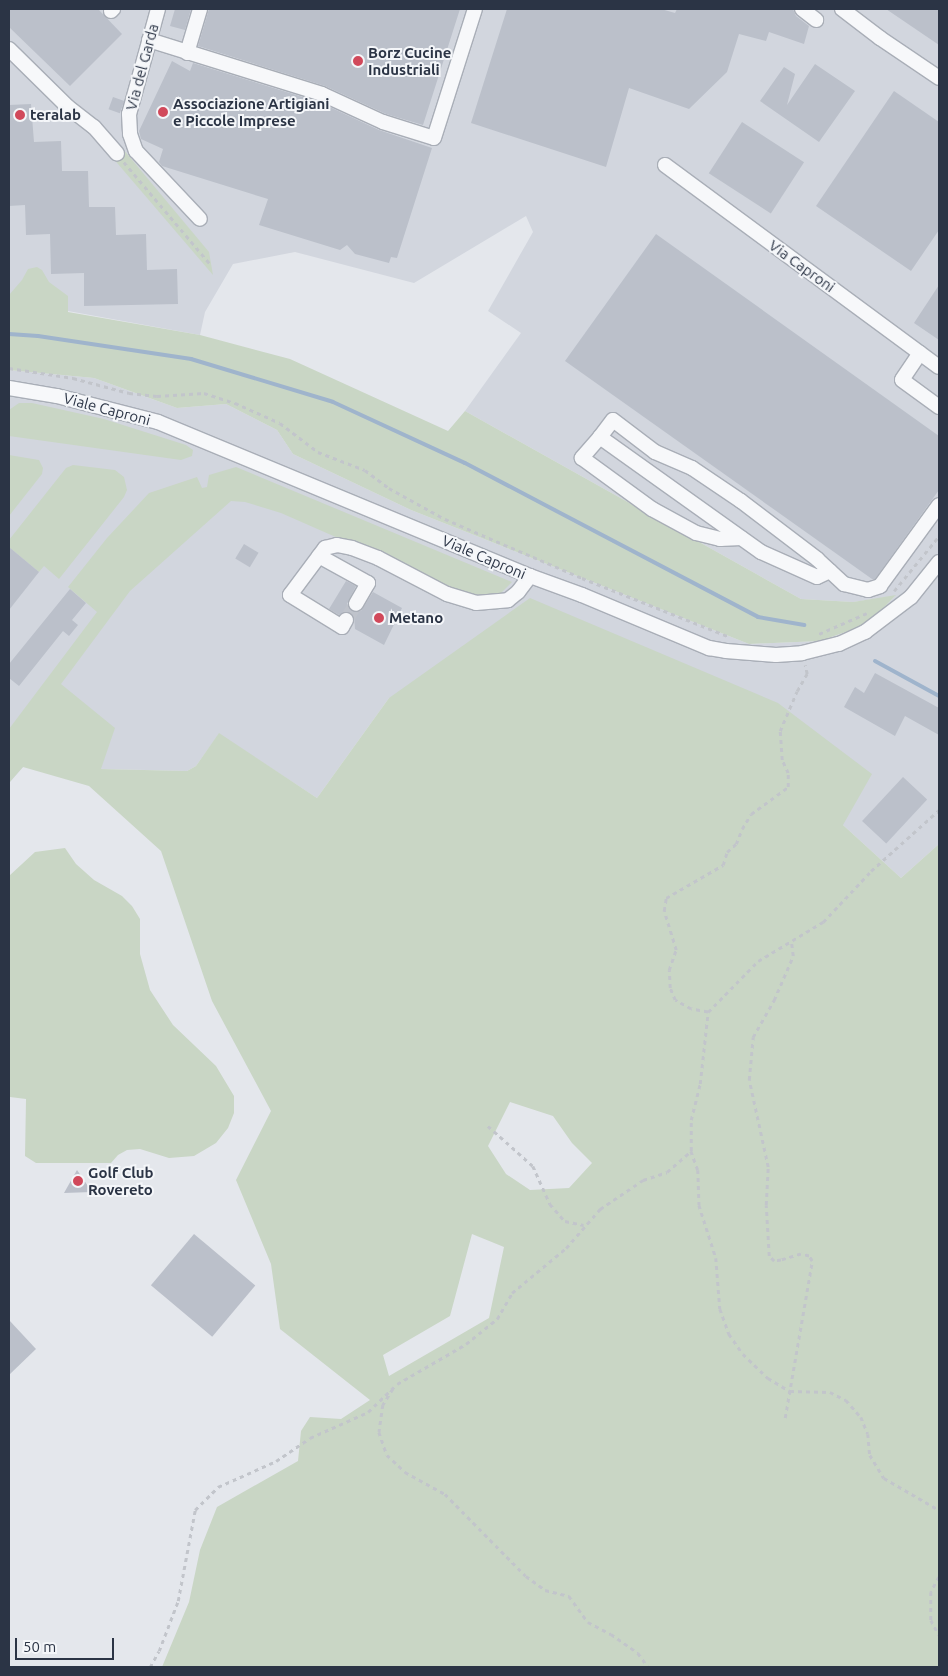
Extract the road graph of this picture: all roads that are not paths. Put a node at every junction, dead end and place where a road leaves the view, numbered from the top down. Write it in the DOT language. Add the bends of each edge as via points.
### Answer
graph roads {
  1 [pos="158,9"];
  2 [pos="200,9"];
  3 [pos="475,9"];
  4 [pos="802,9"];
  5 [pos="842,9"];
  6 [pos="816,20"];
  7 [pos="149,40"];
  8 [pos="9,49"];
  9 [pos="187,53"];
  10 [pos="939,78"];
  11 [pos="117,153"];
  12 [pos="665,165"];
  13 [pos="200,219"];
  14 [pos="920,353"];
  15 [pos="939,367"];
  16 [pos="9,388"];
  17 [pos="939,407"];
  18 [pos="600,437"];
  19 [pos="939,505"];
  20 [pos="742,538"];
  21 [pos="319,556"];
  22 [pos="939,562"];
  23 [pos="830,571"];
  24 [pos="530,576"];
  25 [pos="356,604"];
  26 [pos="346,620"];
  1 -- 7 [label="street, Via del Garda"];
  2 -- 9 [label="street"];
  3 -- 9 [label="street" via="434,138 383,122 322,94"];
  4 -- 6 [label="street"];
  5 -- 10 [label="street"];
  7 -- 9 [label="street"];
  7 -- 13 [label="street, Via del Garda" via="129,114 130,134 136,151"];
  8 -- 11 [label="street" via="68,107 94,127"];
  12 -- 14 [label="street, Via Caproni"];
  14 -- 15 [label="street, Via Caproni"];
  14 -- 17 [label="street" via="902,380"];
  16 -- 24 [label="street, Viale Caproni" via="58,396 158,422"];
  18 -- 20 [label="street"];
  18 -- 20 [label="street" via="582,458 652,509 696,533 720,539"];
  18 -- 23 [label="street" via="613,420 655,452 692,468 741,501"];
  19 -- 23 [label="street" via="880,586 868,590 844,584"];
  20 -- 23 [label="street" via="761,552 817,577"];
  21 -- 24 [label="street" via="325,548 337,545 352,548 447,594 476,603 508,600"];
  21 -- 25 [label="street" via="368,583"];
  21 -- 26 [label="street" via="290,595 342,628"];
  22 -- 24 [label="street, Viale Caproni" via="911,597 865,632 839,644 802,653 776,655 710,648 582,594"];
}
